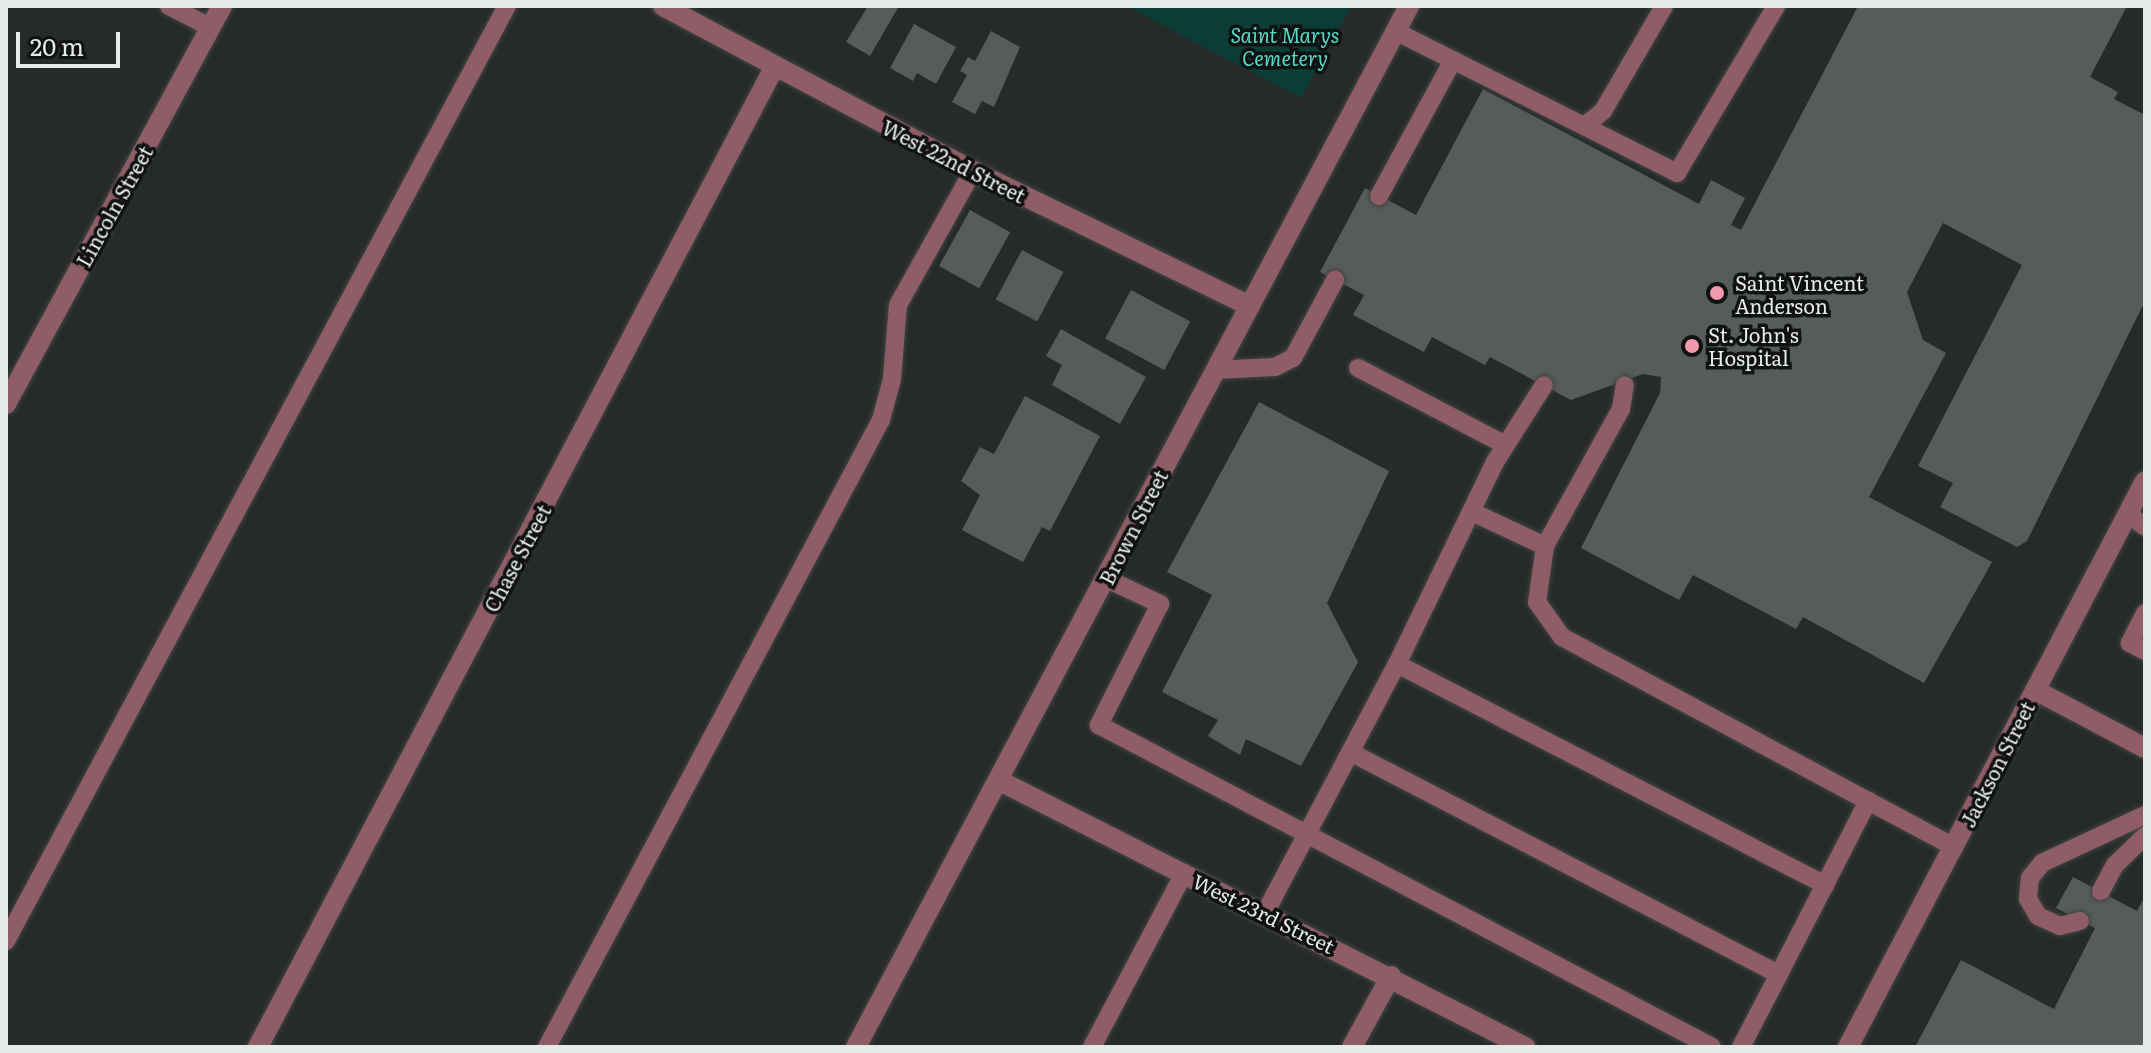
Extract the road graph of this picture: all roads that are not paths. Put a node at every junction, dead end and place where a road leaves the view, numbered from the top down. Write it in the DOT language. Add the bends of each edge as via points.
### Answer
graph roads {
  1 [pos="169,6"];
  2 [pos="222,6"];
  3 [pos="507,6"];
  4 [pos="663,6"];
  5 [pos="1409,6"];
  6 [pos="1664,6"];
  7 [pos="1776,6"];
  8 [pos="210,27"];
  9 [pos="1395,31"];
  10 [pos="1453,60"];
  11 [pos="774,68"];
  12 [pos="1584,126"];
  13 [pos="973,171"];
  14 [pos="1379,196"];
  15 [pos="1335,280"];
  16 [pos="1250,306"];
  17 [pos="1358,368"];
  18 [pos="1215,370"];
  19 [pos="1544,385"];
  20 [pos="1625,385"];
  21 [pos="6,404"];
  22 [pos="1505,445"];
  23 [pos="2145,481"];
  24 [pos="1472,512"];
  25 [pos="2128,514"];
  26 [pos="2145,527"];
  27 [pos="1545,546"];
  28 [pos="1107,579"];
  29 [pos="2145,613"];
  30 [pos="2145,651"];
  31 [pos="1397,664"];
  32 [pos="2035,690"];
  33 [pos="2145,748"];
  34 [pos="1350,752"];
  35 [pos="1000,781"];
  36 [pos="1868,801"];
  37 [pos="2145,815"];
  38 [pos="2145,836"];
  39 [pos="1305,837"];
  40 [pos="1954,847"];
  41 [pos="1184,873"];
  42 [pos="1825,885"];
  43 [pos="2101,891"];
  44 [pos="1265,913"];
  45 [pos="2080,921"];
  46 [pos="6,941"];
  47 [pos="1779,974"];
  48 [pos="1391,976"];
  49 [pos="258,1047"];
  50 [pos="547,1047"];
  51 [pos="856,1047"];
  52 [pos="1092,1047"];
  53 [pos="1352,1047"];
  54 [pos="1525,1047"];
  55 [pos="1712,1047"];
  56 [pos="1741,1047"];
  57 [pos="1848,1047"];
  1 -- 8 [label="lane"];
  2 -- 8 [label="street, Lincoln Street"];
  3 -- 46 [label="lane"];
  4 -- 11 [label="street, West 22nd Street"];
  5 -- 9 [label="street, Brown Street"];
  6 -- 12 [label="lane" via="1603,111"];
  7 -- 12 [label="lane" via="1677,173"];
  8 -- 21 [label="street, Lincoln Street"];
  9 -- 10 [label="lane"];
  9 -- 16 [label="street, Brown Street"];
  10 -- 12 [label="lane"];
  10 -- 14 [label="lane"];
  11 -- 13 [label="street, West 22nd Street"];
  11 -- 49 [label="street, Chase Street"];
  13 -- 16 [label="street, West 22nd Street"];
  13 -- 50 [label="lane" via="898,305 892,379 881,420"];
  15 -- 18 [label="lane" via="1293,358 1275,367"];
  16 -- 18 [label="street, Brown Street"];
  17 -- 22 [label="lane"];
  18 -- 28 [label="street, Brown Street"];
  19 -- 22 [label="lane"];
  20 -- 27 [label="lane" via="1621,409"];
  22 -- 24 [label="lane"];
  23 -- 25 [label="street, Jackson Street"];
  24 -- 27 [label="lane"];
  24 -- 31 [label="lane"];
  25 -- 26 [label="lane"];
  25 -- 32 [label="street, Jackson Street"];
  27 -- 36 [label="lane" via="1537,602 1562,637"];
  28 -- 35 [label="street, Brown Street"];
  28 -- 39 [label="lane" via="1160,604 1099,725"];
  29 -- 30 [label="lane" via="2130,643"];
  31 -- 34 [label="lane"];
  31 -- 42 [label="lane"];
  32 -- 33 [label="street"];
  32 -- 40 [label="street, Jackson Street"];
  34 -- 39 [label="lane"];
  34 -- 47 [label="lane"];
  35 -- 41 [label="street, West 23rd Street"];
  35 -- 51 [label="street, Brown Street"];
  36 -- 40 [label="lane"];
  36 -- 42 [label="lane"];
  37 -- 45 [label="lane" via="2042,863 2030,878 2028,899 2038,916 2060,926"];
  38 -- 43 [label="lane" via="2115,865"];
  39 -- 44 [label="lane"];
  39 -- 55 [label="lane"];
  40 -- 57 [label="street, Jackson Street"];
  41 -- 44 [label="street, West 23rd Street"];
  41 -- 52 [label="lane"];
  42 -- 47 [label="lane"];
  44 -- 48 [label="street, West 23rd Street"];
  47 -- 56 [label="lane"];
  48 -- 53 [label="street"];
  48 -- 54 [label="street, West 23rd Street"];
}
